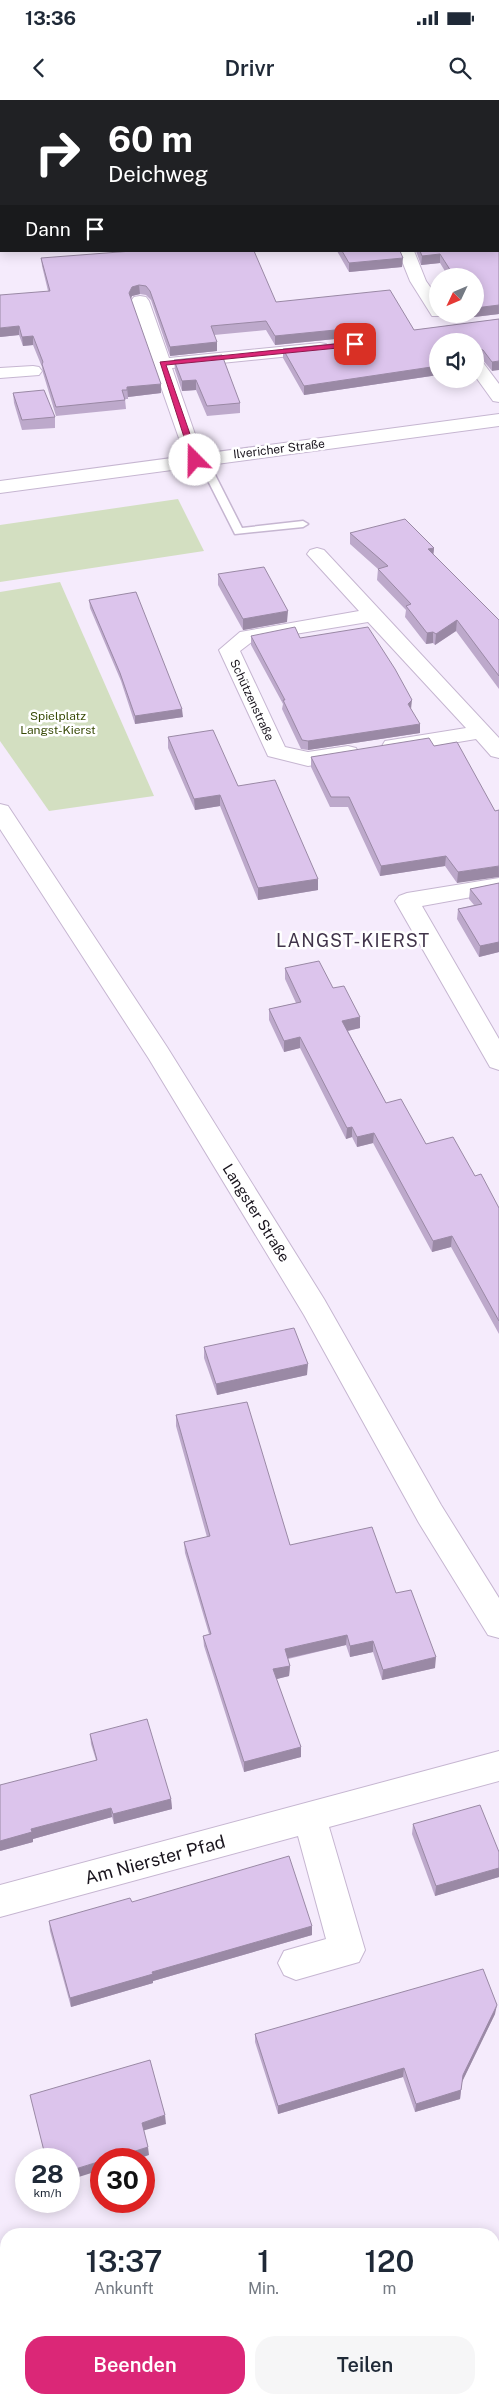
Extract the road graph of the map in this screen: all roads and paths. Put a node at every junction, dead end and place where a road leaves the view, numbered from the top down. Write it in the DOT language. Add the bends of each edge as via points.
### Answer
graph roads {
  1 [pos="406,252"];
  2 [pos="429,298"];
  3 [pos="140,300"];
  4 [pos="336,346"];
  5 [pos="162,364"];
  6 [pos="32,371"];
  7 [pos="0,373"];
  8 [pos="484,376"];
  9 [pos="499,397"];
  10 [pos="499,420"];
  11 [pos="198,460"];
  12 [pos="0,487"];
  13 [pos="303,524"];
  14 [pos="317,554"];
  15 [pos="373,615"];
  16 [pos="482,732"];
  17 [pos="499,751"];
  18 [pos="0,811"];
  19 [pos="499,885"];
  20 [pos="499,1061"];
  21 [pos="499,1624"];
  22 [pos="499,1766"];
  23 [pos="310,1819"];
  24 [pos="0,1901"];
  25 [pos="296,1963"];
  1 -- 2 [label="street"];
  3 -- 5 [label="street"];
  4 -- 5 [label="street"];
  5 -- 11 [label="street"];
  6 -- 7 [label="street"];
  8 -- 9 [label="street"];
  10 -- 11 [label="street, Ilvericher Straße"];
  11 -- 12 [label="street, Ilvericher Straße"];
  11 -- 13 [label="lane" via="239,532"];
  14 -- 15 [label="street"];
  15 -- 16 [label="street"];
  15 -- 16 [label="street, Schützenstraße" via="247,636 229,650 276,752 308,759"];
  16 -- 17 [label="street"];
  18 -- 21 [label="street, Langster Straße" via="158,1053 314,1307 430,1514"];
  19 -- 20 [label="street" via="407,901"];
  22 -- 23 [label="street, Am Nierster Pfad"];
  23 -- 24 [label="street, Am Nierster Pfad"];
  23 -- 25 [label="street" via="347,1950"];
}
